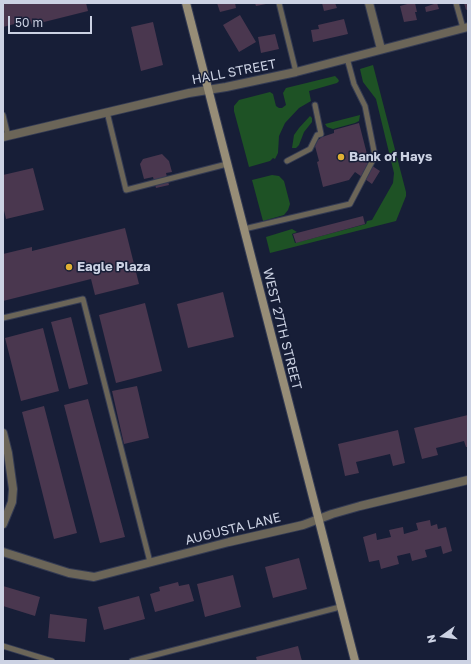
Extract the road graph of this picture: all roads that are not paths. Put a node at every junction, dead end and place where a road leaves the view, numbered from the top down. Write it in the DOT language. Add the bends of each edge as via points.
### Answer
graph roads {
  1 [pos="186,3"];
  2 [pos="279,3"];
  3 [pos="369,3"];
  4 [pos="456,3"];
  5 [pos="466,28"];
  6 [pos="381,49"];
  7 [pos="347,58"];
  8 [pos="296,72"];
  9 [pos="208,91"];
  10 [pos="314,105"];
  11 [pos="107,112"];
  12 [pos="3,115"];
  13 [pos="6,137"];
  14 [pos="287,161"];
  15 [pos="227,164"];
  16 [pos="244,229"];
  17 [pos="3,318"];
  18 [pos="3,433"];
  19 [pos="468,480"];
  20 [pos="318,519"];
  21 [pos="3,524"];
  22 [pos="3,552"];
  23 [pos="150,562"];
  24 [pos="340,607"];
  25 [pos="3,646"];
  26 [pos="52,661"];
  27 [pos="132,661"];
  28 [pos="355,661"];
  1 -- 9 [label="main road, WEST 27TH STREET"];
  2 -- 8 [label="lane"];
  3 -- 6 [label="street"];
  4 -- 5 [label="lane"];
  5 -- 6 [label="street, HALL STREET"];
  6 -- 7 [label="street, HALL STREET"];
  7 -- 8 [label="street, HALL STREET"];
  7 -- 16 [label="lane" via="354,84 365,106 376,156 350,204"];
  8 -- 9 [label="street, HALL STREET"];
  9 -- 11 [label="street, HALL STREET"];
  9 -- 15 [label="main road, WEST 27TH STREET"];
  10 -- 14 [label="lane" via="321,134 317,136 310,149"];
  11 -- 13 [label="street, HALL STREET"];
  11 -- 15 [label="lane" via="126,190"];
  12 -- 13 [label="lane"];
  15 -- 16 [label="main road, WEST 27TH STREET"];
  16 -- 20 [label="main road, WEST 27TH STREET"];
  17 -- 23 [label="lane" via="83,299"];
  18 -- 21 [label="street" via="13,489 12,502"];
  19 -- 20 [label="street, AUGUSTA LANE" via="360,506"];
  20 -- 23 [label="street, AUGUSTA LANE" via="303,525"];
  20 -- 24 [label="main road, WEST 27TH STREET"];
  22 -- 23 [label="street, AUGUSTA LANE" via="70,573 94,577"];
  24 -- 27 [label="lane"];
  24 -- 28 [label="main road, WEST 27TH STREET"];
  25 -- 26 [label="lane"];
}
